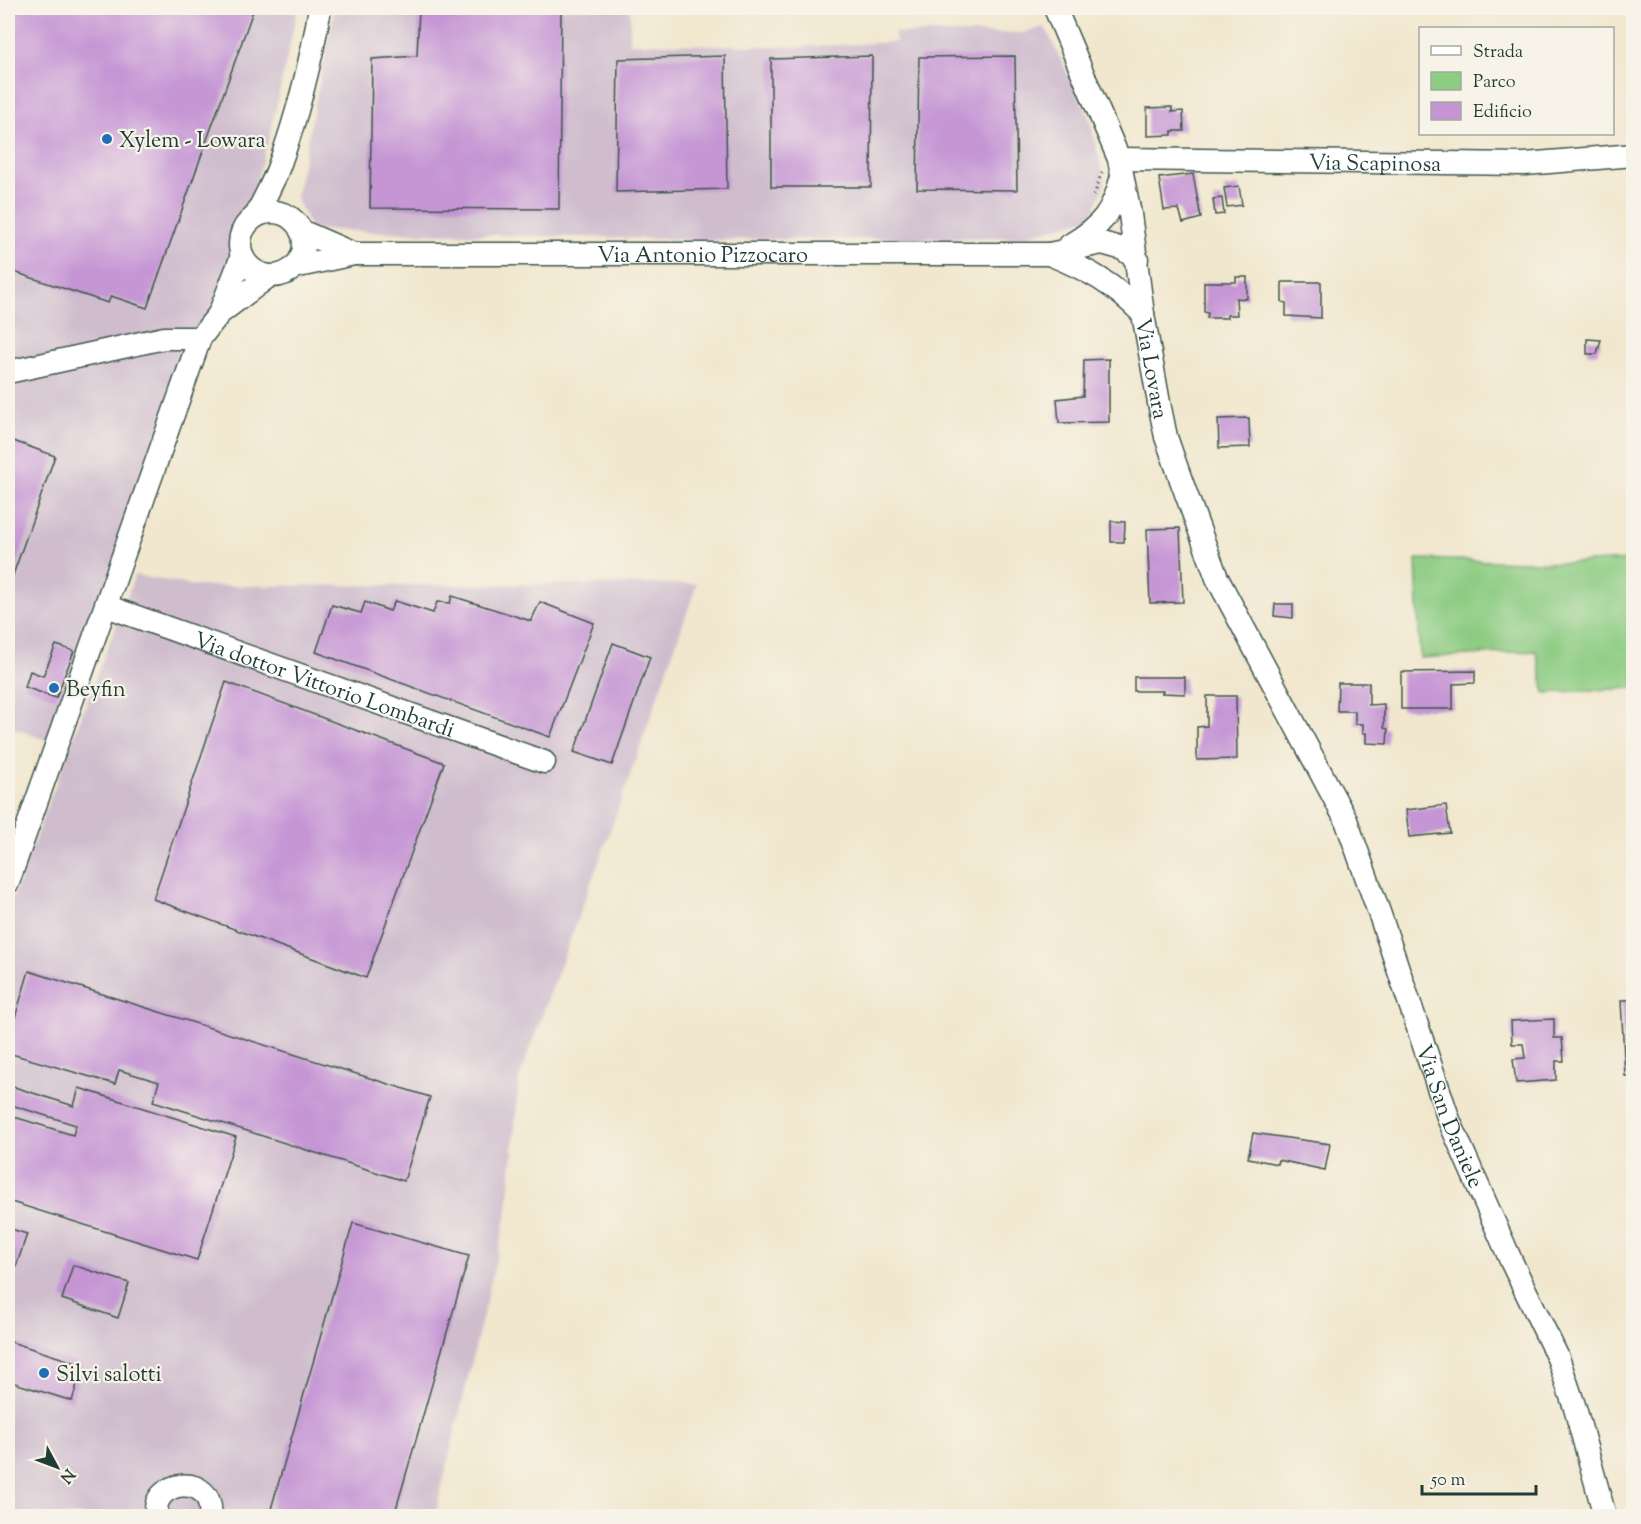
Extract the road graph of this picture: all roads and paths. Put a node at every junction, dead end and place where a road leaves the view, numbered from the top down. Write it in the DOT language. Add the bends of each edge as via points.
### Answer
graph roads {
  1 [pos="320,8"];
  2 [pos="1055,8"];
  3 [pos="1634,155"];
  4 [pos="1120,168"];
  5 [pos="277,171"];
  6 [pos="256,216"];
  7 [pos="298,226"];
  8 [pos="354,254"];
  9 [pos="1049,255"];
  10 [pos="242,256"];
  11 [pos="1137,259"];
  12 [pos="294,267"];
  13 [pos="269,276"];
  14 [pos="1098,277"];
  15 [pos="219,314"];
  16 [pos="1143,314"];
  17 [pos="200,338"];
  18 [pos="8,372"];
  19 [pos="106,606"];
  20 [pos="1290,716"];
  21 [pos="544,762"];
  22 [pos="8,882"];
  23 [pos="157,1516"];
  24 [pos="210,1516"];
  25 [pos="1605,1516"];
  1 -- 5 [label="street" via="314,44"];
  2 -- 4 [label="street, Via Lovara"];
  3 -- 4 [label="street, Via Scapinosa" via="1525,164"];
  4 -- 9 [label="street, Via Antonio Pizzocaro" via="1117,195 1105,218 1082,237"];
  4 -- 11 [label="street, Via Lovara"];
  5 -- 6 [label="street"];
  5 -- 7 [label="street"];
  6 -- 7 [label="street" via="276,212"];
  6 -- 10 [label="street" via="240,238"];
  7 -- 8 [label="street, Via Antonio Pizzocaro"];
  7 -- 12 [label="street" via="304,240"];
  8 -- 9 [label="street, Via Antonio Pizzocaro"];
  8 -- 12 [label="street, Via Antonio Pizzocaro"];
  9 -- 11 [label="street, Via Antonio Pizzocaro" via="1102,243 1123,249"];
  9 -- 14 [label="street, Via Antonio Pizzocaro"];
  10 -- 13 [label="street" via="253,270"];
  10 -- 15 [label="street"];
  11 -- 14 [label="street" via="1123,269"];
  11 -- 16 [label="street, Via Lovara"];
  12 -- 13 [label="street" via="287,273"];
  13 -- 15 [label="street"];
  14 -- 16 [label="street, Via Antonio Pizzocaro" via="1120,291"];
  15 -- 17 [label="street"];
  16 -- 20 [label="street, Via Lovara" via="1166,437 1185,491 1217,578"];
  17 -- 18 [label="street" via="164,338"];
  17 -- 19 [label="street"];
  19 -- 21 [label="street, Via dottor Vittorio Lombardi"];
  19 -- 22 [label="street"];
  20 -- 25 [label="street, Via San Daniele" via="1346,820 1449,1120 1558,1358"];
  23 -- 24 [label="street" via="160,1496 173,1486 190,1485 204,1493 211,1507"];
}
